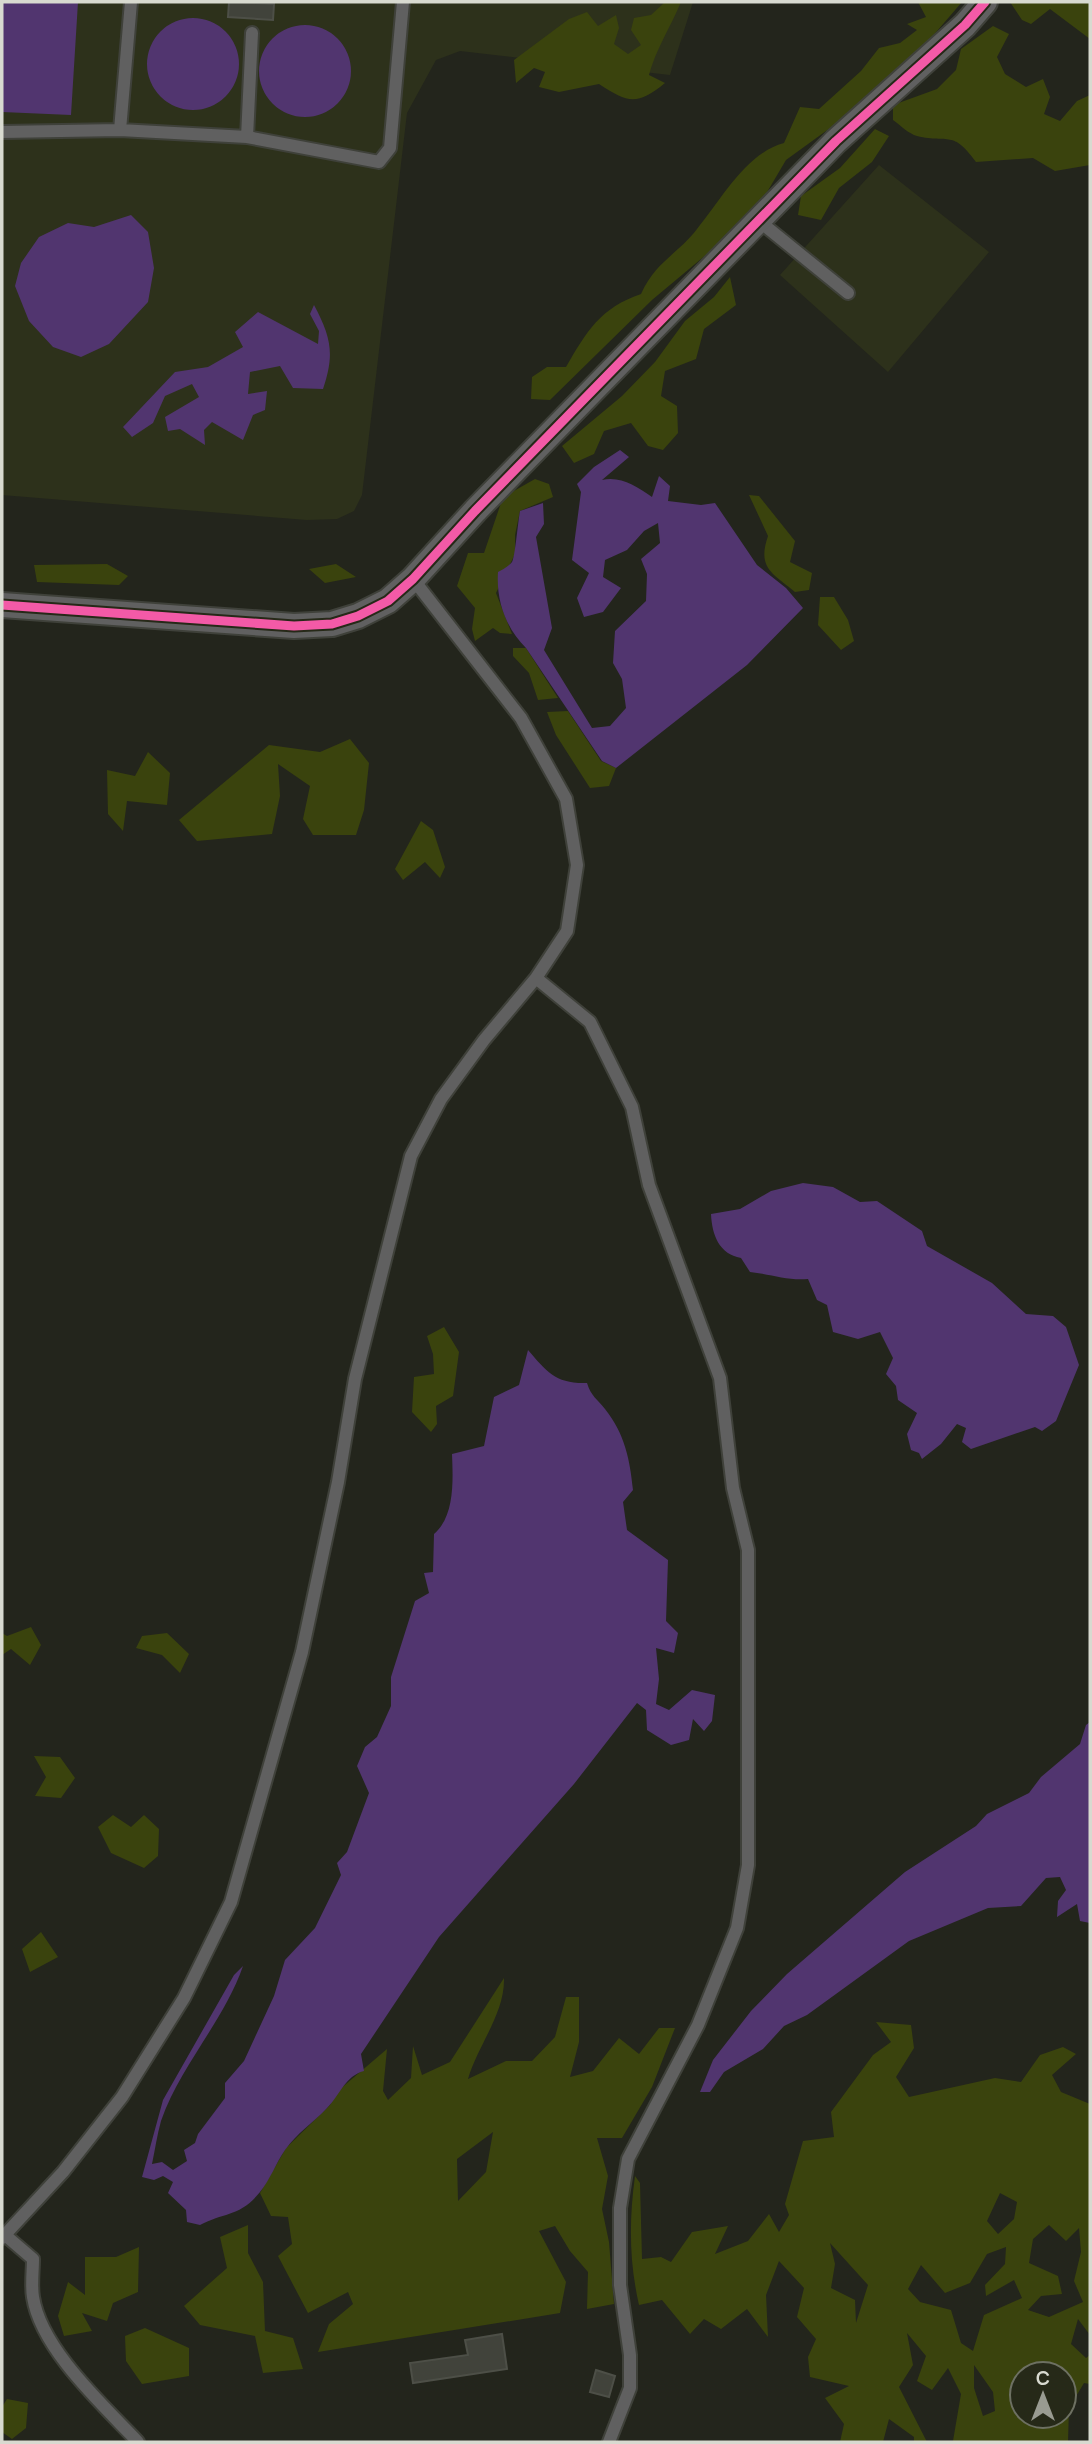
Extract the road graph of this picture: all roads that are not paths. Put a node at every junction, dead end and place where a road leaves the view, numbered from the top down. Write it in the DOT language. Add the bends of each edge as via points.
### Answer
graph roads {
  1 [pos="131,2"];
  2 [pos="403,2"];
  3 [pos="985,2"];
  4 [pos="253,33"];
  5 [pos="120,130"];
  6 [pos="2,132"];
  7 [pos="247,137"];
  8 [pos="759,221"];
  9 [pos="848,293"];
  10 [pos="412,579"];
  11 [pos="2,605"];
  12 [pos="536,978"];
  13 [pos="3,2236"];
  14 [pos="138,2442"];
  15 [pos="608,2442"];
  1 -- 5 [label="lane"];
  2 -- 7 [label="lane" via="390,148 379,162"];
  3 -- 8 [label="street" via="836,141"];
  4 -- 7 [label="lane"];
  5 -- 6 [label="lane"];
  5 -- 7 [label="lane"];
  8 -- 9 [label="lane"];
  8 -- 10 [label="street"];
  10 -- 11 [label="street" via="388,601 332,624 294,626"];
  10 -- 12 [label="lane" via="522,718 566,799 577,864 567,931"];
  12 -- 13 [label="lane" via="441,1098 411,1156 355,1379 302,1652 230,1902 184,1998 122,2097 63,2172"];
  12 -- 15 [label="lane" via="590,1022 632,1107 649,1185 720,1378 733,1488 748,1550 748,1865 737,1928 698,2025 628,2159 620,2208 620,2285 629,2388"];
  13 -- 14 [label="lane" via="33,2259 33,2297 43,2328 83,2384"];
}
